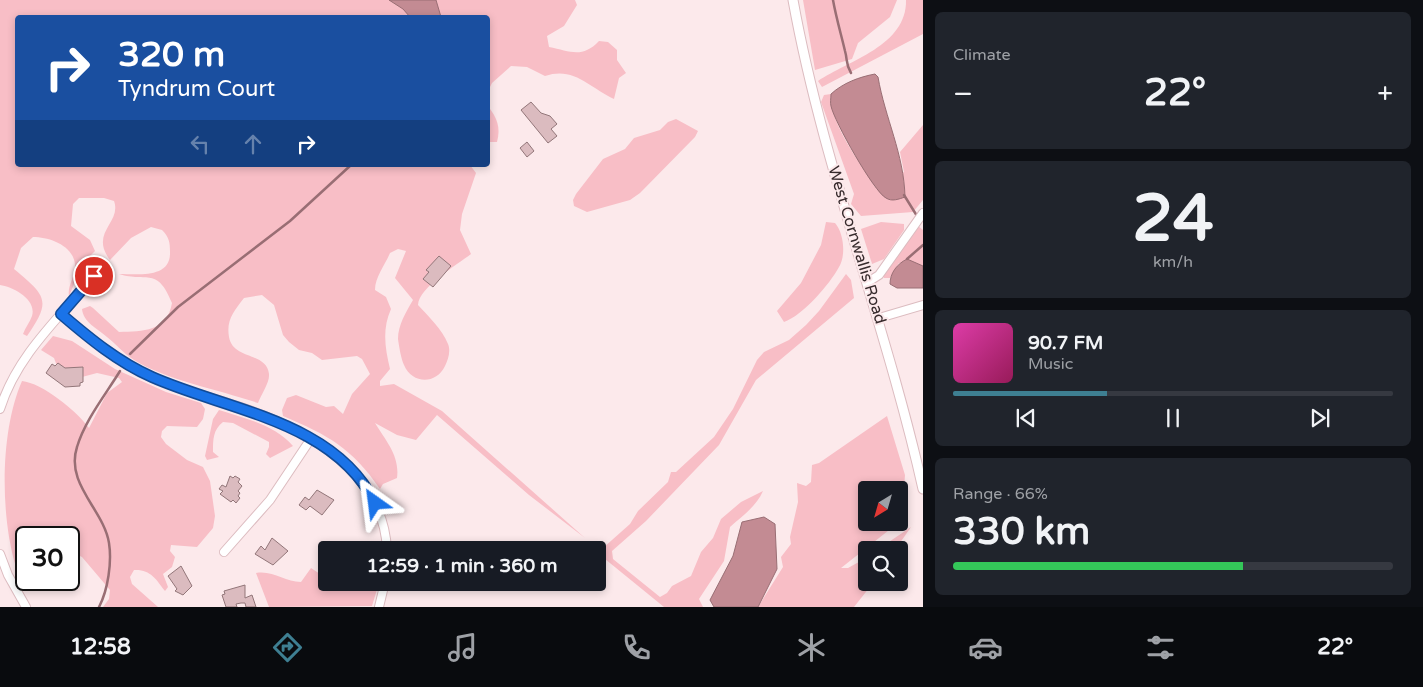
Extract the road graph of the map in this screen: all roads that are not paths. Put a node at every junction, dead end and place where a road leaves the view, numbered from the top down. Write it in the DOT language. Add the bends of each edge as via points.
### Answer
graph roads {
  1 [pos="793,0"];
  2 [pos="923,213"];
  3 [pos="94,276"];
  4 [pos="868,282"];
  5 [pos="923,305"];
  6 [pos="61,314"];
  7 [pos="879,318"];
  8 [pos="0,409"];
  9 [pos="310,440"];
  10 [pos="923,489"];
  11 [pos="385,541"];
  12 [pos="224,552"];
  13 [pos="0,554"];
  14 [pos="383,591"];
  15 [pos="26,607"];
  16 [pos="379,607"];
  1 -- 4 [label="street, West Cornwallis Road" via="811,90"];
  2 -- 4 [label="street" via="879,274"];
  3 -- 6 [label="street"];
  4 -- 7 [label="street, West Cornwallis Road"];
  5 -- 7 [label="street"];
  6 -- 8 [label="street" via="20,365"];
  6 -- 9 [label="street" via="101,347 139,371 168,384 261,414"];
  7 -- 10 [label="street, West Cornwallis Road"];
  9 -- 11 [label="street" via="334,454 363,484 379,513"];
  9 -- 12 [label="street" via="270,500"];
  13 -- 15 [label="street"];
  14 -- 16 [label="street"];
}
